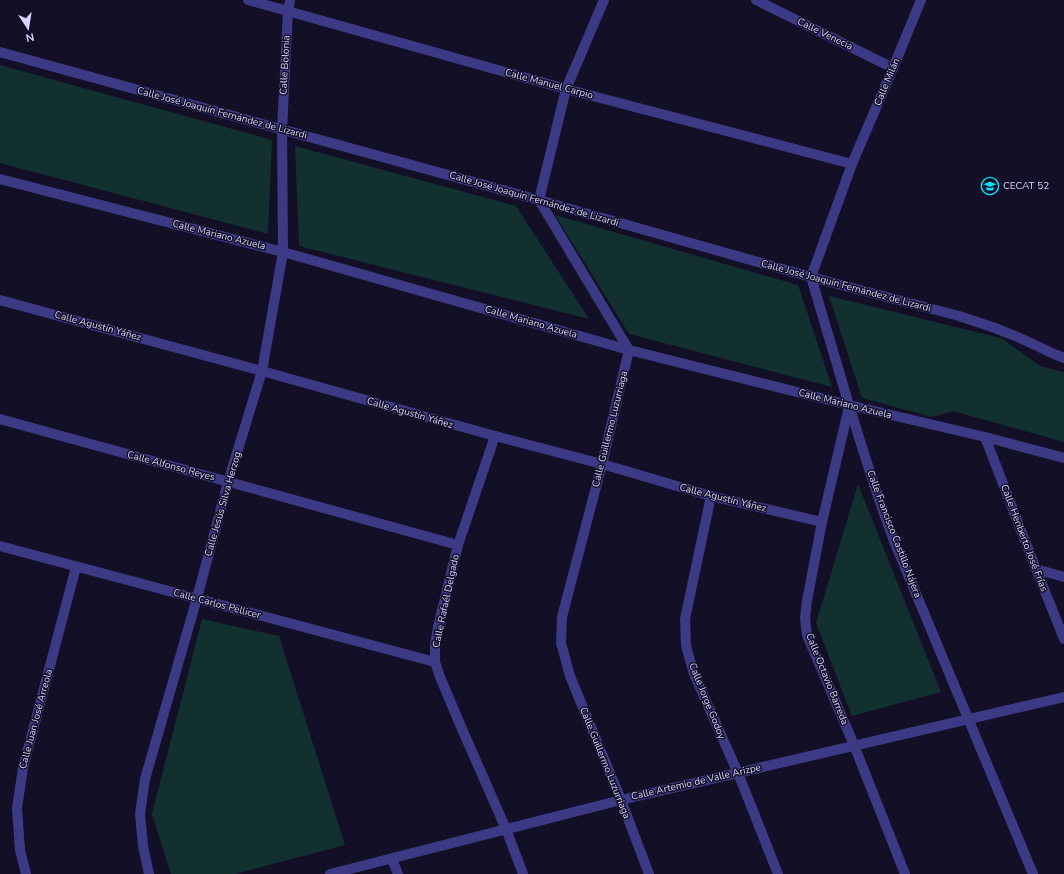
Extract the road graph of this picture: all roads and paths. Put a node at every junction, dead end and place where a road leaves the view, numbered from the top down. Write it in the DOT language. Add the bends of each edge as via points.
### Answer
graph roads {
  1 [pos="248,0"];
  2 [pos="290,0"];
  3 [pos="604,0"];
  4 [pos="759,0"];
  5 [pos="921,0"];
  6 [pos="288,11"];
  7 [pos="0,52"];
  8 [pos="893,68"];
  9 [pos="566,88"];
  10 [pos="282,130"];
  11 [pos="852,164"];
  12 [pos="0,179"];
  13 [pos="539,200"];
  14 [pos="283,252"];
  15 [pos="811,277"];
  16 [pos="0,300"];
  17 [pos="629,350"];
  18 [pos="1064,358"];
  19 [pos="262,371"];
  20 [pos="849,405"];
  21 [pos="0,419"];
  22 [pos="495,436"];
  23 [pos="985,437"];
  24 [pos="1064,458"];
  25 [pos="602,464"];
  26 [pos="228,482"];
  27 [pos="711,496"];
  28 [pos="822,522"];
  29 [pos="458,545"];
  30 [pos="0,546"];
  31 [pos="76,567"];
  32 [pos="1036,569"];
  33 [pos="1064,576"];
  34 [pos="197,598"];
  35 [pos="1064,639"];
  36 [pos="435,662"];
  37 [pos="1064,696"];
  38 [pos="968,718"];
  39 [pos="854,745"];
  40 [pos="738,772"];
  41 [pos="620,800"];
  42 [pos="506,829"];
  43 [pos="392,859"];
  44 [pos="26,874"];
  45 [pos="149,874"];
  46 [pos="330,874"];
  47 [pos="398,874"];
  48 [pos="523,874"];
  49 [pos="649,874"];
  50 [pos="778,874"];
  51 [pos="905,874"];
  52 [pos="1033,874"];
  1 -- 6 [label="street, Calle Manuel Carpio"];
  2 -- 6 [label="street, Calle Bolonia"];
  3 -- 9 [label="street"];
  4 -- 8 [label="street, Calle Venecia"];
  5 -- 8 [label="street, Calle Milán"];
  6 -- 9 [label="street, Calle Manuel Carpio"];
  6 -- 10 [label="street, Calle Bolonia"];
  7 -- 10 [label="street, Calle José Joaquín Fernández de Lizardi"];
  8 -- 11 [label="street, Calle Milán"];
  9 -- 11 [label="street, Calle Manuel Carpio"];
  9 -- 13 [label="street"];
  10 -- 13 [label="street, Calle José Joaquín Fernández de Lizardi"];
  10 -- 14 [label="street, Calle Jesús Silva Herzog"];
  11 -- 15 [label="street"];
  12 -- 14 [label="street, Calle Mariano Azuela"];
  13 -- 15 [label="street, Calle José Joaquín Fernández de Lizardi"];
  13 -- 17 [label="street"];
  14 -- 17 [label="street, Calle Mariano Azuela"];
  14 -- 19 [label="street, Calle Jesús Silva Herzog"];
  15 -- 18 [label="street, Calle José Joaquín Fernández de Lizardi" via="959,316 1020,338"];
  15 -- 20 [label="street, Calle Francisco Castillo Nájera"];
  16 -- 19 [label="street, Calle Agustín Yáñez"];
  17 -- 20 [label="street, Calle Mariano Azuela"];
  17 -- 25 [label="street, Calle Guillermo Luzurriaga"];
  19 -- 22 [label="street, Calle Agustín Yáñez"];
  19 -- 26 [label="street, Calle Jesús Silva Herzog"];
  20 -- 23 [label="street, Calle Mariano Azuela"];
  20 -- 28 [label="street, Calle Octavio Barreda"];
  20 -- 38 [label="street, Calle Francisco Castillo Nájera" via="880,504"];
  21 -- 26 [label="street, Calle Alfonso Reyes"];
  22 -- 25 [label="street, Calle Agustín Yáñez"];
  22 -- 29 [label="street, Calle Rafaél Delgado"];
  23 -- 24 [label="street, Calle Mariano Azuela"];
  23 -- 32 [label="street, Calle Heriberto José Frías"];
  25 -- 27 [label="street, Calle Agustín Yáñez"];
  25 -- 41 [label="street, Calle Guillermo Luzurriaga" via="562,617 561,643 570,676"];
  26 -- 29 [label="street, Calle Alfonso Reyes"];
  26 -- 34 [label="street, Calle Jesús Silva Herzog"];
  27 -- 28 [label="street, Calle Agustín Yáñez"];
  27 -- 40 [label="street, Calle Jorge Godoy" via="685,619 686,646 694,674"];
  28 -- 39 [label="street, Calle Octavio Barreda" via="807,601 807,635"];
  29 -- 36 [label="street, Calle Rafaél Delgado" via="438,628"];
  30 -- 31 [label="street, Calle Carlos Pellicer"];
  31 -- 34 [label="street, Calle Carlos Pellicer"];
  31 -- 44 [label="street, Calle Juan José Arreola" via="22,768 17,808 20,850"];
  32 -- 33 [label="street"];
  32 -- 35 [label="street, Calle Heriberto José Frías"];
  34 -- 36 [label="street, Calle Carlos Pellicer"];
  34 -- 45 [label="street, Calle Jesús Silva Herzog" via="145,778 140,814"];
  36 -- 42 [label="street, Calle Rafaél Delgado"];
  37 -- 38 [label="street, Calle Artemio de Valle Arizpe"];
  38 -- 39 [label="street, Calle Artemio de Valle Arizpe"];
  38 -- 52 [label="street, Calle Francisco Castillo Nájera"];
  39 -- 40 [label="street, Calle Artemio de Valle Arizpe"];
  39 -- 51 [label="street, Calle Octavio Barreda"];
  40 -- 41 [label="street, Calle Artemio de Valle Arizpe"];
  40 -- 50 [label="street, Calle Jorge Godoy"];
  41 -- 42 [label="street, Calle Artemio de Valle Arizpe"];
  41 -- 49 [label="street, Calle Guillermo Luzurriaga"];
  42 -- 43 [label="street, Calle Artemio de Valle Arizpe"];
  42 -- 48 [label="street, Calle Rafaél Delgado"];
  43 -- 46 [label="street, Calle Artemio de Valle Arizpe"];
  43 -- 47 [label="street"];
}
